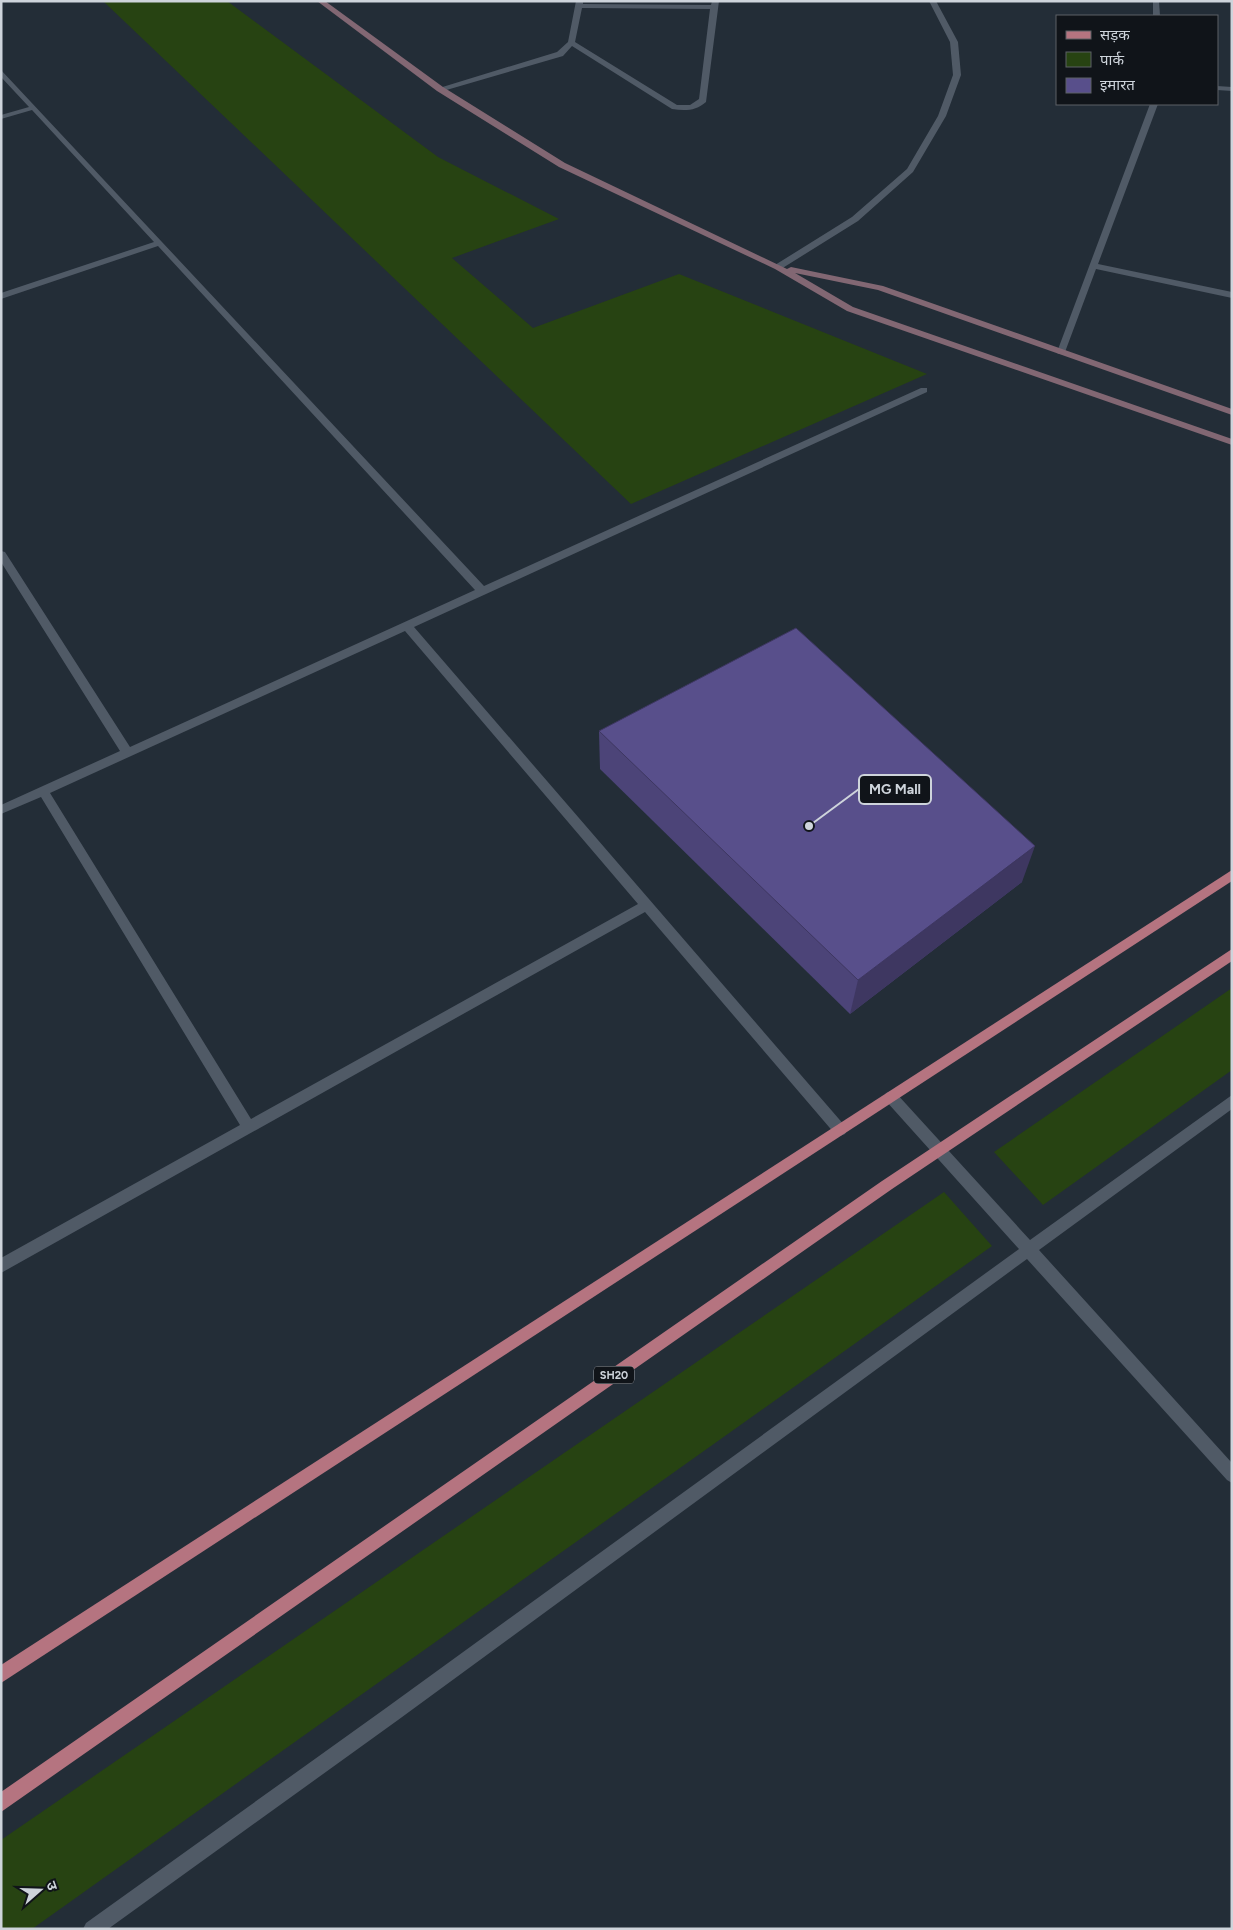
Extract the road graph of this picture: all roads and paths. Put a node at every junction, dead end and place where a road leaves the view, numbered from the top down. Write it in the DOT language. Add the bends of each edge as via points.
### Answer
graph roads {
  1 [pos="320,1"];
  2 [pos="932,1"];
  3 [pos="1156,1"];
  4 [pos="580,4"];
  5 [pos="715,4"];
  6 [pos="1157,15"];
  7 [pos="571,43"];
  8 [pos="1,72"];
  9 [pos="1218,88"];
  10 [pos="440,89"];
  11 [pos="1232,89"];
  12 [pos="1154,105"];
  13 [pos="33,108"];
  14 [pos="1,117"];
  15 [pos="159,243"];
  16 [pos="1094,266"];
  17 [pos="778,267"];
  18 [pos="1232,295"];
  19 [pos="1,296"];
  20 [pos="1062,352"];
  21 [pos="924,390"];
  22 [pos="1232,412"];
  23 [pos="1232,442"];
  24 [pos="1,554"];
  25 [pos="482,591"];
  26 [pos="407,626"];
  27 [pos="127,752"];
  28 [pos="43,790"];
  29 [pos="1,810"];
  30 [pos="1232,875"];
  31 [pos="647,905"];
  32 [pos="1232,954"];
  33 [pos="891,1097"];
  34 [pos="1232,1102"];
  35 [pos="249,1128"];
  36 [pos="840,1130"];
  37 [pos="939,1150"];
  38 [pos="1029,1250"];
  39 [pos="1,1266"];
  40 [pos="1232,1475"];
  41 [pos="1,1675"];
  42 [pos="1,1803"];
  43 [pos="92,1929"];
  1 -- 10 [label="main road"];
  2 -- 17 [label="street" via="955,50 957,76 942,116 910,170 855,220"];
  3 -- 6 [label="street"];
  4 -- 5 [label="street"];
  4 -- 7 [label="street"];
  5 -- 7 [label="street" via="703,100 698,106 675,107"];
  7 -- 10 [label="street" via="560,54"];
  8 -- 13 [label="street"];
  9 -- 11 [label="street"];
  10 -- 17 [label="main road" via="562,165"];
  12 -- 16 [label="street"];
  13 -- 14 [label="street"];
  13 -- 15 [label="street"];
  15 -- 19 [label="street"];
  15 -- 25 [label="street"];
  16 -- 18 [label="street"];
  16 -- 20 [label="street"];
  17 -- 20 [label="main road" via="880,288"];
  17 -- 23 [label="main road" via="850,309"];
  20 -- 22 [label="main road"];
  21 -- 25 [label="street"];
  24 -- 27 [label="street"];
  25 -- 26 [label="street"];
  26 -- 27 [label="street"];
  26 -- 31 [label="street"];
  27 -- 28 [label="street"];
  28 -- 29 [label="street"];
  28 -- 35 [label="street"];
  30 -- 33 [label="main road"];
  31 -- 35 [label="street"];
  31 -- 36 [label="street"];
  32 -- 37 [label="main road, SH20"];
  33 -- 36 [label="main road"];
  33 -- 37 [label="street"];
  34 -- 38 [label="street"];
  35 -- 39 [label="street"];
  36 -- 41 [label="main road"];
  37 -- 38 [label="street"];
  37 -- 42 [label="main road, SH20"];
  38 -- 40 [label="street"];
  38 -- 43 [label="street"];
}
